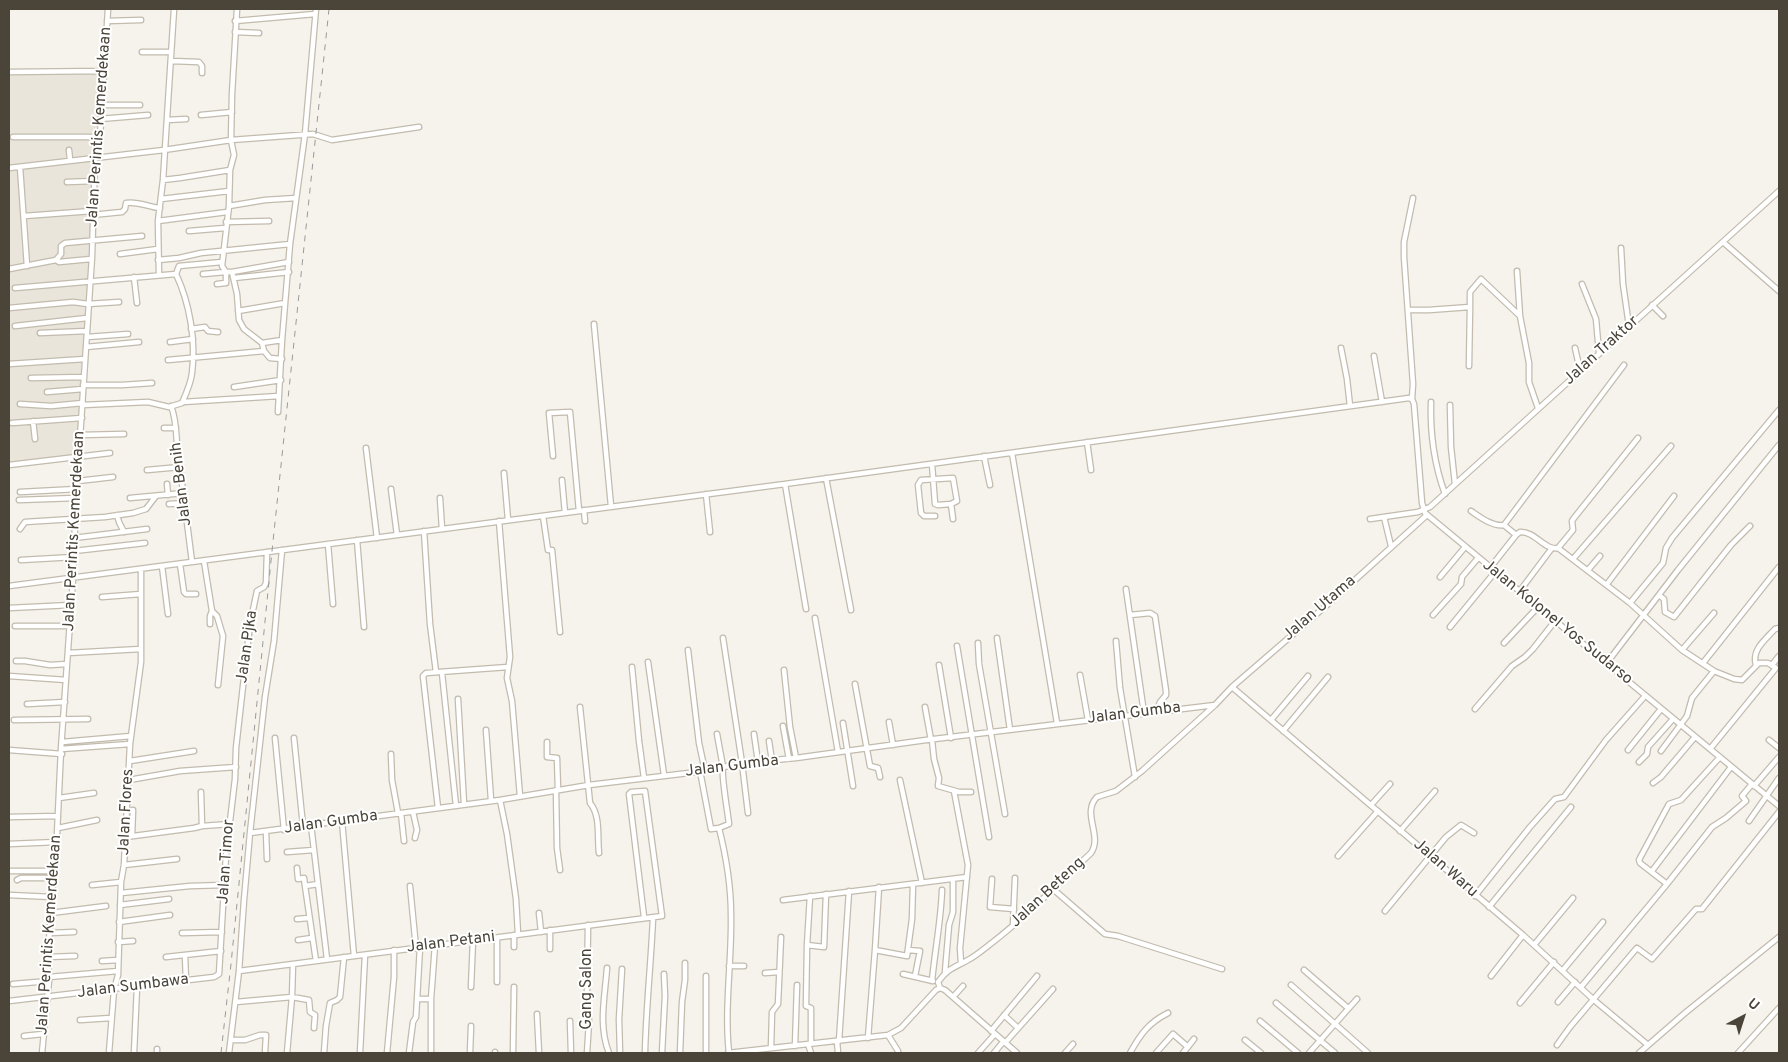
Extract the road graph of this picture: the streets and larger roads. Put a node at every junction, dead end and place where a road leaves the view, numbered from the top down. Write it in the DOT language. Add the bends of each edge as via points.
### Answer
graph roads {
  1 [pos="108,9"];
  2 [pos="174,9"];
  3 [pos="237,9"];
  4 [pos="316,11"];
  5 [pos="141,20"];
  6 [pos="107,21"];
  7 [pos="235,21"];
  8 [pos="235,32"];
  9 [pos="258,33"];
  10 [pos="142,52"];
  11 [pos="171,52"];
  12 [pos="170,61"];
  13 [pos="104,71"];
  14 [pos="9,72"];
  15 [pos="202,73"];
  16 [pos="101,105"];
  17 [pos="140,105"];
  18 [pos="232,112"];
  19 [pos="148,115"];
  20 [pos="201,115"];
  21 [pos="100,119"];
  22 [pos="186,119"];
  23 [pos="167,120"];
  24 [pos="419,127"];
  25 [pos="304,134"];
  26 [pos="13,137"];
  27 [pos="100,137"];
  28 [pos="231,140"];
  29 [pos="69,150"];
  30 [pos="164,150"];
  31 [pos="95,159"];
  32 [pos="70,160"];
  33 [pos="20,167"];
  34 [pos="9,168"];
  35 [pos="230,170"];
  36 [pos="163,180"];
  37 [pos="68,182"];
  38 [pos="94,182"];
  39 [pos="229,191"];
  40 [pos="1779,191"];
  41 [pos="296,198"];
  42 [pos="1413,198"];
  43 [pos="161,199"];
  44 [pos="229,206"];
  45 [pos="160,208"];
  46 [pos="227,212"];
  47 [pos="92,213"];
  48 [pos="24,216"];
  49 [pos="158,221"];
  50 [pos="269,221"];
  51 [pos="226,222"];
  52 [pos="225,228"];
  53 [pos="189,231"];
  54 [pos="142,236"];
  55 [pos="92,241"];
  56 [pos="1722,242"];
  57 [pos="290,244"];
  58 [pos="1621,248"];
  59 [pos="158,249"];
  60 [pos="223,252"];
  61 [pos="120,254"];
  62 [pos="91,258"];
  63 [pos="56,260"];
  64 [pos="158,260"];
  65 [pos="222,262"];
  66 [pos="289,262"];
  67 [pos="27,266"];
  68 [pos="9,269"];
  69 [pos="1516,271"];
  70 [pos="226,272"];
  71 [pos="232,272"];
  72 [pos="289,272"];
  73 [pos="176,274"];
  74 [pos="203,274"];
  75 [pos="159,275"];
  76 [pos="134,277"];
  77 [pos="234,278"];
  78 [pos="90,282"];
  79 [pos="218,284"];
  80 [pos="1582,284"];
  81 [pos="15,288"];
  82 [pos="1779,291"];
  83 [pos="119,302"];
  84 [pos="285,303"];
  85 [pos="88,304"];
  86 [pos="137,304"];
  87 [pos="1652,305"];
  88 [pos="1470,307"];
  89 [pos="9,308"];
  90 [pos="1408,310"];
  91 [pos="238,311"];
  92 [pos="1520,316"];
  93 [pos="1663,316"];
  94 [pos="87,318"];
  95 [pos="594,324"];
  96 [pos="15,326"];
  97 [pos="1629,326"];
  98 [pos="191,329"];
  99 [pos="87,331"];
  100 [pos="218,332"];
  101 [pos="40,333"];
  102 [pos="128,334"];
  103 [pos="86,337"];
  104 [pos="193,339"];
  105 [pos="282,340"];
  106 [pos="139,342"];
  107 [pos="170,342"];
  108 [pos="262,343"];
  109 [pos="86,347"];
  110 [pos="1341,348"];
  111 [pos="1575,348"];
  112 [pos="264,351"];
  113 [pos="1599,353"];
  114 [pos="1374,356"];
  115 [pos="192,357"];
  116 [pos="85,359"];
  117 [pos="282,359"];
  118 [pos="168,360"];
  119 [pos="9,364"];
  120 [pos="1624,365"];
  121 [pos="1469,366"];
  122 [pos="1580,370"];
  123 [pos="84,377"];
  124 [pos="31,378"];
  125 [pos="281,380"];
  126 [pos="152,383"];
  127 [pos="83,387"];
  128 [pos="234,387"];
  129 [pos="47,392"];
  130 [pos="280,396"];
  131 [pos="1412,399"];
  132 [pos="183,402"];
  133 [pos="1382,402"];
  134 [pos="1430,402"];
  135 [pos="20,404"];
  136 [pos="83,404"];
  137 [pos="1450,405"];
  138 [pos="171,406"];
  139 [pos="1350,406"];
  140 [pos="1538,408"];
  141 [pos="1779,410"];
  142 [pos="278,412"];
  143 [pos="82,418"];
  144 [pos="34,421"];
  145 [pos="12,423"];
  146 [pos="164,428"];
  147 [pos="176,428"];
  148 [pos="124,434"];
  149 [pos="81,435"];
  150 [pos="1638,438"];
  151 [pos="35,439"];
  152 [pos="1087,442"];
  153 [pos="1779,445"];
  154 [pos="1671,446"];
  155 [pos="366,448"];
  156 [pos="110,453"];
  157 [pos="1012,453"];
  158 [pos="80,456"];
  159 [pos="553,456"];
  160 [pos="984,456"];
  161 [pos="932,464"];
  162 [pos="9,465"];
  163 [pos="180,467"];
  164 [pos="147,470"];
  165 [pos="1091,470"];
  166 [pos="504,473"];
  167 [pos="113,477"];
  168 [pos="826,478"];
  169 [pos="562,480"];
  170 [pos="933,480"];
  171 [pos="78,481"];
  172 [pos="167,484"];
  173 [pos="785,484"];
  174 [pos="990,484"];
  175 [pos="1455,484"];
  176 [pos="77,489"];
  177 [pos="391,489"];
  178 [pos="20,492"];
  179 [pos="184,493"];
  180 [pos="706,494"];
  181 [pos="1445,494"];
  182 [pos="168,495"];
  183 [pos="156,496"];
  184 [pos="1674,496"];
  185 [pos="76,498"];
  186 [pos="130,498"];
  187 [pos="440,498"];
  188 [pos="19,500"];
  189 [pos="185,503"];
  190 [pos="169,504"];
  191 [pos="951,504"];
  192 [pos="611,506"];
  193 [pos="582,511"];
  194 [pos="1471,511"];
  195 [pos="565,513"];
  196 [pos="1425,513"];
  197 [pos="117,515"];
  198 [pos="543,516"];
  199 [pos="935,516"];
  200 [pos="1384,517"];
  201 [pos="76,519"];
  202 [pos="953,519"];
  203 [pos="1370,519"];
  204 [pos="508,520"];
  205 [pos="499,521"];
  206 [pos="585,521"];
  207 [pos="1504,525"];
  208 [pos="1750,526"];
  209 [pos="20,529"];
  210 [pos="147,529"];
  211 [pos="442,529"];
  212 [pos="424,531"];
  213 [pos="124,532"];
  214 [pos="710,532"];
  215 [pos="397,535"];
  216 [pos="1516,535"];
  217 [pos="74,538"];
  218 [pos="377,538"];
  219 [pos="357,540"];
  220 [pos="145,543"];
  221 [pos="328,544"];
  222 [pos="1391,546"];
  223 [pos="1465,547"];
  224 [pos="1552,548"];
  225 [pos="1558,548"];
  226 [pos="282,550"];
  227 [pos="74,551"];
  228 [pos="266,552"];
  229 [pos="1600,556"];
  230 [pos="74,557"];
  231 [pos="1478,558"];
  232 [pos="1573,559"];
  233 [pos="21,560"];
  234 [pos="204,560"];
  235 [pos="192,562"];
  236 [pos="180,564"];
  237 [pos="162,566"];
  238 [pos="1779,567"];
  239 [pos="1490,568"];
  240 [pos="140,570"];
  241 [pos="1588,570"];
  242 [pos="1496,572"];
  243 [pos="1440,577"];
  244 [pos="73,579"];
  245 [pos="1608,584"];
  246 [pos="9,586"];
  247 [pos="1126,589"];
  248 [pos="1519,592"];
  249 [pos="141,594"];
  250 [pos="196,594"];
  251 [pos="1660,596"];
  252 [pos="102,597"];
  253 [pos="1630,603"];
  254 [pos="333,604"];
  255 [pos="71,605"];
  256 [pos="1538,607"];
  257 [pos="9,608"];
  258 [pos="806,609"];
  259 [pos="851,610"];
  260 [pos="212,612"];
  261 [pos="1714,613"];
  262 [pos="168,614"];
  263 [pos="1130,615"];
  264 [pos="1433,615"];
  265 [pos="1644,615"];
  266 [pos="816,618"];
  267 [pos="1555,621"];
  268 [pos="210,624"];
  269 [pos="15,626"];
  270 [pos="69,626"];
  271 [pos="1450,627"];
  272 [pos="364,628"];
  273 [pos="1779,628"];
  274 [pos="560,632"];
  275 [pos="723,638"];
  276 [pos="997,638"];
  277 [pos="1116,641"];
  278 [pos="978,643"];
  279 [pos="1504,643"];
  280 [pos="957,646"];
  281 [pos="141,649"];
  282 [pos="688,650"];
  283 [pos="1682,650"];
  284 [pos="68,653"];
  285 [pos="1779,656"];
  286 [pos="16,661"];
  287 [pos="648,662"];
  288 [pos="1703,663"];
  289 [pos="67,664"];
  290 [pos="1606,664"];
  291 [pos="939,665"];
  292 [pos="1756,665"];
  293 [pos="1772,665"];
  294 [pos="508,667"];
  295 [pos="632,667"];
  296 [pos="784,670"];
  297 [pos="1714,671"];
  298 [pos="436,672"];
  299 [pos="442,672"];
  300 [pos="1080,675"];
  301 [pos="9,676"];
  302 [pos="1308,676"];
  303 [pos="1328,677"];
  304 [pos="66,680"];
  305 [pos="855,684"];
  306 [pos="218,685"];
  307 [pos="1232,687"];
  308 [pos="1645,696"];
  309 [pos="458,699"];
  310 [pos="65,702"];
  311 [pos="27,704"];
  312 [pos="1215,705"];
  313 [pos="580,707"];
  314 [pos="924,707"];
  315 [pos="1475,709"];
  316 [pos="1661,709"];
  317 [pos="1158,711"];
  318 [pos="1144,713"];
  319 [pos="1124,716"];
  320 [pos="64,718"];
  321 [pos="88,719"];
  322 [pos="1673,719"];
  323 [pos="14,720"];
  324 [pos="1088,720"];
  325 [pos="1271,720"];
  326 [pos="889,722"];
  327 [pos="843,723"];
  328 [pos="1057,724"];
  329 [pos="1680,725"];
  330 [pos="783,726"];
  331 [pos="486,730"];
  332 [pos="1010,730"];
  333 [pos="1283,730"];
  334 [pos="990,733"];
  335 [pos="717,734"];
  336 [pos="754,734"];
  337 [pos="971,735"];
  338 [pos="131,736"];
  339 [pos="1695,737"];
  340 [pos="275,738"];
  341 [pos="294,738"];
  342 [pos="950,738"];
  343 [pos="932,740"];
  344 [pos="1769,740"];
  345 [pos="769,741"];
  346 [pos="62,742"];
  347 [pos="547,742"];
  348 [pos="130,744"];
  349 [pos="893,745"];
  350 [pos="236,748"];
  351 [pos="866,748"];
  352 [pos="1779,748"];
  353 [pos="9,750"];
  354 [pos="848,750"];
  355 [pos="1628,750"];
  356 [pos="1710,750"];
  357 [pos="194,751"];
  358 [pos="1661,751"];
  359 [pos="62,752"];
  360 [pos="838,752"];
  361 [pos="391,754"];
  362 [pos="1720,757"];
  363 [pos="1779,757"];
  364 [pos="796,758"];
  365 [pos="789,759"];
  366 [pos="130,761"];
  367 [pos="772,761"];
  368 [pos="758,762"];
  369 [pos="1639,762"];
  370 [pos="742,763"];
  371 [pos="236,767"];
  372 [pos="723,767"];
  373 [pos="1731,767"];
  374 [pos="703,771"];
  375 [pos="664,775"];
  376 [pos="880,777"];
  377 [pos="1135,777"];
  378 [pos="644,778"];
  379 [pos="1779,778"];
  380 [pos="129,780"];
  381 [pos="637,780"];
  382 [pos="900,780"];
  383 [pos="1653,783"];
  384 [pos="1390,784"];
  385 [pos="588,785"];
  386 [pos="1753,785"];
  387 [pos="853,786"];
  388 [pos="557,790"];
  389 [pos="954,790"];
  390 [pos="637,791"];
  391 [pos="1435,791"];
  392 [pos="201,792"];
  393 [pos="971,792"];
  394 [pos="94,793"];
  395 [pos="1766,795"];
  396 [pos="520,796"];
  397 [pos="60,798"];
  398 [pos="491,800"];
  399 [pos="500,800"];
  400 [pos="464,804"];
  401 [pos="1370,805"];
  402 [pos="456,806"];
  403 [pos="1779,806"];
  404 [pos="1572,807"];
  405 [pos="438,808"];
  406 [pos="133,810"];
  407 [pos="1378,811"];
  408 [pos="413,812"];
  409 [pos="1779,812"];
  410 [pos="399,813"];
  411 [pos="748,813"];
  412 [pos="1005,814"];
  413 [pos="58,816"];
  414 [pos="9,817"];
  415 [pos="97,820"];
  416 [pos="342,821"];
  417 [pos="1748,821"];
  418 [pos="230,824"];
  419 [pos="311,825"];
  420 [pos="202,826"];
  421 [pos="303,826"];
  422 [pos="58,828"];
  423 [pos="719,828"];
  424 [pos="284,830"];
  425 [pos="1400,831"];
  426 [pos="266,832"];
  427 [pos="250,833"];
  428 [pos="1474,833"];
  429 [pos="132,836"];
  430 [pos="989,837"];
  431 [pos="126,838"];
  432 [pos="415,838"];
  433 [pos="404,841"];
  434 [pos="57,842"];
  435 [pos="9,844"];
  436 [pos="314,850"];
  437 [pos="287,852"];
  438 [pos="599,853"];
  439 [pos="1338,856"];
  440 [pos="1431,857"];
  441 [pos="177,859"];
  442 [pos="268,859"];
  443 [pos="124,865"];
  444 [pos="297,868"];
  445 [pos="9,870"];
  446 [pos="560,870"];
  447 [pos="53,871"];
  448 [pos="1652,871"];
  449 [pos="967,877"];
  450 [pos="53,878"];
  451 [pos="298,878"];
  452 [pos="1015,878"];
  453 [pos="292,879"];
  454 [pos="953,879"];
  455 [pos="992,879"];
  456 [pos="17,880"];
  457 [pos="121,882"];
  458 [pos="922,883"];
  459 [pos="318,884"];
  460 [pos="913,884"];
  461 [pos="1667,884"];
  462 [pos="92,885"];
  463 [pos="225,885"];
  464 [pos="305,886"];
  465 [pos="410,886"];
  466 [pos="879,887"];
  467 [pos="1053,889"];
  468 [pos="942,890"];
  469 [pos="849,891"];
  470 [pos="121,893"];
  471 [pos="826,894"];
  472 [pos="9,895"];
  473 [pos="810,896"];
  474 [pos="1475,896"];
  475 [pos="52,897"];
  476 [pos="1573,898"];
  477 [pos="169,899"];
  478 [pos="783,900"];
  479 [pos="320,904"];
  480 [pos="120,905"];
  481 [pos="106,906"];
  482 [pos="308,906"];
  483 [pos="1489,907"];
  484 [pos="1014,909"];
  485 [pos="1385,911"];
  486 [pos="51,913"];
  487 [pos="539,913"];
  488 [pos="170,915"];
  489 [pos="644,917"];
  490 [pos="309,918"];
  491 [pos="653,918"];
  492 [pos="297,919"];
  493 [pos="119,922"];
  494 [pos="1602,922"];
  495 [pos="323,925"];
  496 [pos="588,925"];
  497 [pos="1013,925"];
  498 [pos="311,927"];
  499 [pos="550,930"];
  500 [pos="74,932"];
  501 [pos="222,932"];
  502 [pos="541,932"];
  503 [pos="50,933"];
  504 [pos="182,933"];
  505 [pos="516,935"];
  506 [pos="1523,935"];
  507 [pos="781,937"];
  508 [pos="1779,937"];
  509 [pos="312,938"];
  510 [pos="497,938"];
  511 [pos="298,940"];
  512 [pos="473,940"];
  513 [pos="133,941"];
  514 [pos="118,942"];
  515 [pos="435,945"];
  516 [pos="807,945"];
  517 [pos="1534,945"];
  518 [pos="514,947"];
  519 [pos="418,948"];
  520 [pos="550,949"];
  521 [pos="394,950"];
  522 [pos="875,950"];
  523 [pos="908,950"];
  524 [pos="221,951"];
  525 [pos="365,954"];
  526 [pos="185,955"];
  527 [pos="75,956"];
  528 [pos="354,956"];
  529 [pos="48,957"];
  530 [pos="166,957"];
  531 [pos="344,957"];
  532 [pos="327,959"];
  533 [pos="118,960"];
  534 [pos="316,960"];
  535 [pos="102,961"];
  536 [pos="1554,962"];
  537 [pos="685,963"];
  538 [pos="961,963"];
  539 [pos="293,964"];
  540 [pos="729,966"];
  541 [pos="744,966"];
  542 [pos="607,968"];
  543 [pos="622,969"];
  544 [pos="1222,969"];
  545 [pos="1304,970"];
  546 [pos="1563,970"];
  547 [pos="118,971"];
  548 [pos="239,971"];
  549 [pos="780,972"];
  550 [pos="945,972"];
  551 [pos="765,973"];
  552 [pos="664,974"];
  553 [pos="903,974"];
  554 [pos="218,976"];
  555 [pos="706,976"];
  556 [pos="915,976"];
  557 [pos="1037,976"];
  558 [pos="1491,976"];
  559 [pos="49,979"];
  560 [pos="186,981"];
  561 [pos="935,981"];
  562 [pos="497,982"];
  563 [pos="1575,982"];
  564 [pos="13,984"];
  565 [pos="797,985"];
  566 [pos="1291,985"];
  567 [pos="137,986"];
  568 [pos="963,986"];
  569 [pos="471,987"];
  570 [pos="514,987"];
  571 [pos="1581,987"];
  572 [pos="940,988"];
  573 [pos="1053,989"];
  574 [pos="114,990"];
  575 [pos="48,998"];
  576 [pos="292,998"];
  577 [pos="953,998"];
  578 [pos="417,999"];
  579 [pos="431,999"];
  580 [pos="1357,999"];
  581 [pos="1594,1000"];
  582 [pos="9,1001"];
  583 [pos="236,1002"];
  584 [pos="1558,1002"];
  585 [pos="1276,1003"];
  586 [pos="1520,1003"];
  587 [pos="1348,1008"];
  588 [pos="1779,1008"];
  589 [pos="1168,1013"];
  590 [pos="537,1014"];
  591 [pos="1004,1015"];
  592 [pos="111,1018"];
  593 [pos="80,1020"];
  594 [pos="570,1021"];
  595 [pos="1260,1021"];
  596 [pos="1335,1024"];
  597 [pos="471,1026"];
  598 [pos="314,1028"];
  599 [pos="1018,1028"];
  600 [pos="993,1032"];
  601 [pos="43,1034"];
  602 [pos="888,1035"];
  603 [pos="24,1036"];
  604 [pos="868,1038"];
  605 [pos="1194,1039"];
  606 [pos="231,1040"];
  607 [pos="1245,1040"];
  608 [pos="838,1041"];
  609 [pos="1320,1041"];
  610 [pos="1004,1042"];
  611 [pos="810,1044"];
  612 [pos="1073,1044"];
  613 [pos="1557,1045"];
  614 [pos="1648,1045"];
  615 [pos="795,1046"];
  616 [pos="784,1047"];
  617 [pos="1188,1047"];
  618 [pos="771,1048"];
  619 [pos="898,1051"];
  620 [pos="757,1052"];
  621 [pos="42,1053"];
  622 [pos="109,1053"];
  623 [pos="134,1053"];
  624 [pos="229,1053"];
  625 [pos="265,1053"];
  626 [pos="287,1053"];
  627 [pos="324,1053"];
  628 [pos="361,1053"];
  629 [pos="387,1053"];
  630 [pos="409,1053"];
  631 [pos="431,1053"];
  632 [pos="470,1053"];
  633 [pos="513,1053"];
  634 [pos="539,1053"];
  635 [pos="571,1053"];
  636 [pos="587,1053"];
  637 [pos="609,1053"];
  638 [pos="620,1053"];
  639 [pos="645,1053"];
  640 [pos="662,1053"];
  641 [pos="680,1053"];
  642 [pos="706,1053"];
  643 [pos="728,1053"];
  644 [pos="736,1053"];
  645 [pos="786,1053"];
  646 [pos="811,1053"];
  647 [pos="838,1053"];
  648 [pos="978,1053"];
  649 [pos="994,1053"];
  650 [pos="1017,1053"];
  651 [pos="1065,1053"];
  652 [pos="1130,1053"];
  653 [pos="1156,1053"];
  654 [pos="1183,1053"];
  655 [pos="1261,1053"];
  656 [pos="1298,1053"];
  657 [pos="1309,1053"];
  658 [pos="1335,1053"];
  659 [pos="1368,1053"];
  660 [pos="1639,1053"];
  661 [pos="1738,1053"];
  1 -- 6 [label="street, Jalan Perintis Kemerdekaan"];
  2 -- 11 [label="street"];
  3 -- 7 [label="street"];
  4 -- 7 [label="street"];
  4 -- 25 [label="street"];
  5 -- 6 [label="street"];
  6 -- 13 [label="street, Jalan Perintis Kemerdekaan"];
  7 -- 8 [label="street"];
  8 -- 9 [label="street"];
  8 -- 18 [label="street"];
  10 -- 11 [label="street"];
  11 -- 12 [label="street"];
  12 -- 15 [label="street" via="199,62"];
  12 -- 23 [label="street"];
  13 -- 14 [label="street"];
  13 -- 16 [label="street, Jalan Perintis Kemerdekaan"];
  16 -- 17 [label="street"];
  16 -- 21 [label="street, Jalan Perintis Kemerdekaan"];
  18 -- 20 [label="street"];
  18 -- 28 [label="street"];
  19 -- 21 [label="street"];
  21 -- 27 [label="street, Jalan Perintis Kemerdekaan"];
  22 -- 23 [label="street"];
  23 -- 30 [label="street"];
  24 -- 25 [label="street" via="332,140 316,134"];
  25 -- 28 [label="street"];
  25 -- 41 [label="street"];
  26 -- 27 [label="street"];
  27 -- 31 [label="street, Jalan Perintis Kemerdekaan"];
  28 -- 30 [label="street"];
  28 -- 35 [label="street" via="234,155"];
  29 -- 32 [label="street"];
  30 -- 31 [label="street"];
  30 -- 36 [label="street"];
  31 -- 32 [label="street"];
  31 -- 38 [label="street, Jalan Perintis Kemerdekaan"];
  32 -- 33 [label="street"];
  33 -- 34 [label="street"];
  33 -- 48 [label="street"];
  35 -- 36 [label="street"];
  35 -- 39 [label="street"];
  36 -- 43 [label="street"];
  37 -- 38 [label="street"];
  38 -- 47 [label="street, Jalan Perintis Kemerdekaan"];
  39 -- 43 [label="street"];
  39 -- 44 [label="street"];
  40 -- 56 [label="street, Jalan Traktor"];
  41 -- 44 [label="street"];
  41 -- 57 [label="street"];
  42 -- 90 [label="street" via="1404,242"];
  43 -- 45 [label="street"];
  44 -- 46 [label="street"];
  45 -- 47 [label="street" via="126,203 122,212"];
  45 -- 49 [label="street"];
  46 -- 49 [label="street"];
  46 -- 51 [label="street"];
  47 -- 48 [label="street"];
  47 -- 55 [label="street, Jalan Perintis Kemerdekaan"];
  48 -- 67 [label="street"];
  49 -- 59 [label="street"];
  50 -- 51 [label="street"];
  51 -- 52 [label="street"];
  52 -- 53 [label="street"];
  52 -- 60 [label="street"];
  54 -- 55 [label="street"];
  55 -- 62 [label="street, Jalan Perintis Kemerdekaan"];
  55 -- 63 [label="street" via="62,244 61,254"];
  56 -- 82 [label="street"];
  56 -- 87 [label="street, Jalan Traktor"];
  57 -- 60 [label="street"];
  57 -- 66 [label="street"];
  58 -- 97 [label="street"];
  59 -- 61 [label="street"];
  59 -- 64 [label="street"];
  60 -- 64 [label="street"];
  60 -- 65 [label="street"];
  62 -- 63 [label="street"];
  62 -- 78 [label="street, Jalan Perintis Kemerdekaan"];
  63 -- 67 [label="street"];
  64 -- 75 [label="street"];
  65 -- 70 [label="street" via="222,269"];
  65 -- 73 [label="street" via="179,266"];
  66 -- 71 [label="street"];
  66 -- 72 [label="street"];
  67 -- 68 [label="street"];
  69 -- 92 [label="street"];
  70 -- 71 [label="street"];
  70 -- 74 [label="street"];
  70 -- 79 [label="street" via="226,283"];
  71 -- 77 [label="street"];
  72 -- 77 [label="street"];
  72 -- 84 [label="street"];
  73 -- 75 [label="street"];
  73 -- 98 [label="street"];
  75 -- 76 [label="street"];
  76 -- 78 [label="street"];
  76 -- 86 [label="street"];
  77 -- 91 [label="street"];
  78 -- 81 [label="street"];
  78 -- 85 [label="street, Jalan Perintis Kemerdekaan"];
  80 -- 113 [label="street" via="1596,319"];
  83 -- 85 [label="street"];
  84 -- 91 [label="street"];
  84 -- 105 [label="street"];
  85 -- 89 [label="street" via="73,302"];
  85 -- 94 [label="street, Jalan Perintis Kemerdekaan"];
  87 -- 93 [label="street"];
  87 -- 97 [label="street, Jalan Traktor"];
  88 -- 90 [label="street"];
  88 -- 92 [label="street" via="1470,292 1481,280"];
  88 -- 121 [label="street"];
  90 -- 131 [label="street"];
  91 -- 108 [label="street" via="244,329"];
  92 -- 140 [label="street" via="1529,363 1529,382"];
  94 -- 96 [label="street"];
  94 -- 99 [label="street, Jalan Perintis Kemerdekaan"];
  95 -- 192 [label="street"];
  97 -- 113 [label="street, Jalan Traktor"];
  98 -- 100 [label="street" via="206,326 208,331"];
  98 -- 104 [label="street"];
  99 -- 101 [label="street"];
  99 -- 103 [label="street, Jalan Perintis Kemerdekaan"];
  102 -- 103 [label="street"];
  103 -- 109 [label="street, Jalan Perintis Kemerdekaan"];
  104 -- 107 [label="street"];
  104 -- 115 [label="street"];
  105 -- 108 [label="street"];
  105 -- 117 [label="street"];
  106 -- 109 [label="street"];
  108 -- 112 [label="street"];
  109 -- 116 [label="street, Jalan Perintis Kemerdekaan"];
  110 -- 139 [label="street"];
  111 -- 122 [label="street"];
  112 -- 115 [label="street"];
  112 -- 117 [label="street" via="268,357"];
  113 -- 122 [label="street, Jalan Traktor"];
  114 -- 133 [label="street"];
  115 -- 118 [label="street"];
  115 -- 132 [label="street" via="192,377"];
  116 -- 119 [label="street"];
  116 -- 123 [label="street, Jalan Perintis Kemerdekaan"];
  117 -- 125 [label="street"];
  120 -- 207 [label="street"];
  122 -- 140 [label="street, Jalan Traktor"];
  123 -- 124 [label="street"];
  123 -- 127 [label="street, Jalan Perintis Kemerdekaan"];
  125 -- 128 [label="street"];
  125 -- 130 [label="street"];
  126 -- 127 [label="street"];
  127 -- 129 [label="street"];
  127 -- 136 [label="street, Jalan Perintis Kemerdekaan"];
  130 -- 132 [label="street"];
  130 -- 142 [label="street"];
  131 -- 133 [label="street"];
  131 -- 196 [label="street"];
  132 -- 138 [label="street"];
  133 -- 139 [label="street"];
  134 -- 181 [label="street" via="1431,440"];
  135 -- 136 [label="street"];
  136 -- 138 [label="street" via="148,402"];
  136 -- 143 [label="street, Jalan Perintis Kemerdekaan"];
  137 -- 175 [label="street"];
  138 -- 147 [label="street, Jalan Benih"];
  139 -- 152 [label="street"];
  140 -- 175 [label="street, Jalan Traktor"];
  141 -- 253 [label="street" via="1672,538 1663,563"];
  143 -- 144 [label="street"];
  143 -- 149 [label="street, Jalan Perintis Kemerdekaan"];
  144 -- 145 [label="street"];
  144 -- 151 [label="street"];
  146 -- 147 [label="street"];
  147 -- 163 [label="street, Jalan Benih"];
  148 -- 149 [label="street"];
  149 -- 158 [label="street, Jalan Perintis Kemerdekaan"];
  150 -- 225 [label="street" via="1574,518 1573,530"];
  152 -- 157 [label="street"];
  152 -- 165 [label="street"];
  153 -- 251 [label="street"];
  154 -- 232 [label="street"];
  155 -- 218 [label="street"];
  156 -- 158 [label="street"];
  157 -- 160 [label="street"];
  157 -- 328 [label="street"];
  158 -- 162 [label="street"];
  158 -- 171 [label="street, Jalan Perintis Kemerdekaan"];
  159 -- 193 [label="street" via="549,413 570,412"];
  160 -- 161 [label="street"];
  160 -- 174 [label="street"];
  161 -- 168 [label="street"];
  161 -- 170 [label="street"];
  163 -- 164 [label="street"];
  163 -- 179 [label="street, Jalan Benih"];
  166 -- 204 [label="street"];
  167 -- 171 [label="street"];
  168 -- 173 [label="street"];
  168 -- 259 [label="street"];
  169 -- 195 [label="street"];
  170 -- 191 [label="street" via="935,504"];
  170 -- 191 [label="street" via="953,478 956,501"];
  170 -- 199 [label="street" via="921,480 918,485 921,513"];
  171 -- 176 [label="street, Jalan Perintis Kemerdekaan"];
  172 -- 182 [label="street"];
  173 -- 180 [label="street"];
  173 -- 258 [label="street"];
  175 -- 181 [label="street, Jalan Traktor"];
  176 -- 178 [label="street"];
  176 -- 185 [label="street, Jalan Perintis Kemerdekaan"];
  177 -- 215 [label="street"];
  179 -- 182 [label="street"];
  179 -- 189 [label="street, Jalan Benih"];
  180 -- 192 [label="street"];
  180 -- 214 [label="street"];
  181 -- 196 [label="street, Jalan Traktor"];
  182 -- 183 [label="street"];
  183 -- 186 [label="street"];
  183 -- 197 [label="street" via="146,509"];
  184 -- 245 [label="street"];
  185 -- 188 [label="street"];
  185 -- 201 [label="street, Jalan Perintis Kemerdekaan"];
  187 -- 211 [label="street"];
  189 -- 190 [label="street"];
  189 -- 235 [label="street, Jalan Benih"];
  191 -- 202 [label="street"];
  192 -- 193 [label="street"];
  193 -- 195 [label="street"];
  193 -- 206 [label="street"];
  194 -- 207 [label="street" via="1499,526"];
  195 -- 198 [label="street"];
  196 -- 200 [label="street"];
  196 -- 222 [label="street, Jalan Utama"];
  196 -- 223 [label="street, Jalan Kolonel Yos Sudarso"];
  197 -- 201 [label="street"];
  197 -- 213 [label="street"];
  198 -- 204 [label="street"];
  198 -- 274 [label="street" via="548,550 552,550"];
  200 -- 203 [label="street"];
  200 -- 222 [label="street"];
  201 -- 209 [label="street" via="25,522"];
  201 -- 217 [label="street, Jalan Perintis Kemerdekaan"];
  204 -- 205 [label="street"];
  205 -- 211 [label="street"];
  205 -- 294 [label="street" via="510,656"];
  207 -- 216 [label="street"];
  208 -- 251 [label="street" via="1674,617 1665,612 1664,599"];
  210 -- 213 [label="street"];
  211 -- 212 [label="street"];
  212 -- 215 [label="street"];
  212 -- 298 [label="street"];
  213 -- 217 [label="street"];
  215 -- 218 [label="street"];
  216 -- 224 [label="street" via="1527,532"];
  216 -- 239 [label="street"];
  217 -- 227 [label="street, Jalan Perintis Kemerdekaan"];
  218 -- 219 [label="street"];
  219 -- 221 [label="street"];
  219 -- 272 [label="street"];
  220 -- 227 [label="street"];
  221 -- 226 [label="street"];
  221 -- 254 [label="street"];
  222 -- 307 [label="street, Jalan Utama"];
  223 -- 231 [label="street, Jalan Kolonel Yos Sudarso"];
  223 -- 243 [label="street"];
  224 -- 225 [label="street"];
  224 -- 248 [label="street"];
  225 -- 232 [label="street"];
  226 -- 228 [label="street"];
  226 -- 427 [label="street"];
  227 -- 230 [label="street, Jalan Perintis Kemerdekaan"];
  228 -- 234 [label="street"];
  228 -- 350 [label="street, Jalan Pjka" via="266,583 257,591 250,624"];
  229 -- 241 [label="street"];
  230 -- 233 [label="street"];
  230 -- 244 [label="street, Jalan Perintis Kemerdekaan"];
  231 -- 239 [label="street, Jalan Kolonel Yos Sudarso"];
  231 -- 264 [label="street" via="1462,577 1461,584"];
  232 -- 241 [label="street"];
  234 -- 235 [label="street"];
  234 -- 260 [label="street"];
  235 -- 236 [label="street"];
  236 -- 237 [label="street"];
  236 -- 250 [label="street" via="184,592"];
  237 -- 240 [label="street"];
  237 -- 262 [label="street"];
  238 -- 288 [label="street"];
  239 -- 242 [label="street, Jalan Kolonel Yos Sudarso"];
  240 -- 244 [label="street"];
  240 -- 249 [label="street, Jalan Flores"];
  241 -- 245 [label="street"];
  242 -- 248 [label="street, Jalan Kolonel Yos Sudarso"];
  242 -- 271 [label="street"];
  244 -- 246 [label="street"];
  244 -- 255 [label="street, Jalan Perintis Kemerdekaan"];
  245 -- 253 [label="street"];
  247 -- 263 [label="street"];
  248 -- 256 [label="street, Jalan Kolonel Yos Sudarso"];
  249 -- 252 [label="street"];
  249 -- 281 [label="street, Jalan Flores"];
  251 -- 265 [label="street"];
  253 -- 265 [label="street"];
  255 -- 257 [label="street"];
  255 -- 270 [label="street, Jalan Perintis Kemerdekaan"];
  256 -- 267 [label="street, Jalan Kolonel Yos Sudarso"];
  256 -- 279 [label="street"];
  260 -- 268 [label="street"];
  260 -- 306 [label="street" via="217,616 223,636"];
  261 -- 283 [label="street"];
  263 -- 317 [label="street" via="1150,613 1155,616 1166,691"];
  263 -- 318 [label="street"];
  265 -- 283 [label="street"];
  265 -- 290 [label="street"];
  266 -- 360 [label="street"];
  267 -- 290 [label="street, Jalan Kolonel Yos Sudarso"];
  267 -- 315 [label="street" via="1533,649 1512,666"];
  269 -- 270 [label="street"];
  270 -- 284 [label="street, Jalan Perintis Kemerdekaan"];
  273 -- 292 [label="street" via="1758,648"];
  275 -- 370 [label="street"];
  276 -- 332 [label="street"];
  277 -- 319 [label="street"];
  278 -- 334 [label="street"];
  280 -- 337 [label="street"];
  281 -- 284 [label="street"];
  281 -- 338 [label="street, Jalan Flores"];
  282 -- 374 [label="street"];
  283 -- 288 [label="street"];
  284 -- 289 [label="street, Jalan Perintis Kemerdekaan"];
  285 -- 293 [label="street"];
  286 -- 289 [label="street"];
  287 -- 375 [label="street"];
  288 -- 297 [label="street"];
  289 -- 304 [label="street, Jalan Perintis Kemerdekaan"];
  290 -- 308 [label="street, Jalan Kolonel Yos Sudarso"];
  291 -- 342 [label="street"];
  292 -- 293 [label="street" via="1764,662"];
  292 -- 297 [label="street" via="1742,680"];
  293 -- 356 [label="street" via="1776,669"];
  294 -- 299 [label="street"];
  294 -- 396 [label="street"];
  295 -- 378 [label="street"];
  296 -- 364 [label="street"];
  297 -- 329 [label="street" via="1692,698 1688,714"];
  298 -- 299 [label="street"];
  298 -- 405 [label="street" via="423,678"];
  299 -- 402 [label="street"];
  300 -- 324 [label="street"];
  301 -- 304 [label="street"];
  302 -- 325 [label="street"];
  303 -- 333 [label="street"];
  304 -- 310 [label="street, Jalan Perintis Kemerdekaan"];
  305 -- 351 [label="street"];
  307 -- 312 [label="street, Jalan Utama"];
  307 -- 325 [label="street, Jalan Waru"];
  308 -- 316 [label="street, Jalan Kolonel Yos Sudarso"];
  308 -- 474 [label="street" via="1606,740 1564,797 1555,799"];
  309 -- 400 [label="street"];
  310 -- 311 [label="street"];
  310 -- 320 [label="street, Jalan Perintis Kemerdekaan"];
  312 -- 317 [label="street, Jalan Gumba"];
  312 -- 377 [label="street, Jalan Beteng"];
  313 -- 385 [label="street"];
  314 -- 343 [label="street"];
  316 -- 322 [label="street, Jalan Kolonel Yos Sudarso"];
  316 -- 355 [label="street"];
  317 -- 318 [label="street, Jalan Gumba"];
  318 -- 319 [label="street, Jalan Gumba"];
  319 -- 324 [label="street, Jalan Gumba"];
  319 -- 377 [label="street"];
  320 -- 321 [label="street"];
  320 -- 323 [label="street"];
  320 -- 346 [label="street, Jalan Perintis Kemerdekaan"];
  322 -- 329 [label="street, Jalan Kolonel Yos Sudarso"];
  322 -- 369 [label="street"];
  324 -- 328 [label="street, Jalan Gumba"];
  325 -- 333 [label="street, Jalan Waru"];
  326 -- 349 [label="street"];
  327 -- 354 [label="street"];
  328 -- 332 [label="street, Jalan Gumba"];
  329 -- 339 [label="street, Jalan Kolonel Yos Sudarso"];
  329 -- 358 [label="street"];
  330 -- 365 [label="street"];
  331 -- 398 [label="street"];
  332 -- 334 [label="street, Jalan Gumba"];
  333 -- 401 [label="street, Jalan Waru"];
  334 -- 337 [label="street, Jalan Gumba"];
  334 -- 412 [label="street"];
  335 -- 372 [label="street"];
  336 -- 368 [label="street"];
  337 -- 342 [label="street, Jalan Gumba"];
  337 -- 430 [label="street"];
  338 -- 346 [label="street"];
  338 -- 348 [label="street, Jalan Flores"];
  339 -- 356 [label="street, Jalan Kolonel Yos Sudarso"];
  339 -- 383 [label="street"];
  340 -- 424 [label="street"];
  341 -- 421 [label="street"];
  342 -- 343 [label="street, Jalan Gumba"];
  343 -- 349 [label="street, Jalan Gumba"];
  343 -- 389 [label="street" via="938,786"];
  344 -- 352 [label="street"];
  345 -- 367 [label="street"];
  346 -- 359 [label="street, Jalan Perintis Kemerdekaan"];
  347 -- 388 [label="street" via="548,757 556,758"];
  348 -- 359 [label="street"];
  348 -- 366 [label="street, Jalan Flores"];
  349 -- 351 [label="street, Jalan Gumba"];
  350 -- 371 [label="street, Jalan Timor"];
  351 -- 354 [label="street, Jalan Gumba"];
  351 -- 376 [label="street" via="870,766 878,768"];
  353 -- 359 [label="street"];
  354 -- 360 [label="street, Jalan Gumba"];
  354 -- 387 [label="street"];
  356 -- 362 [label="street, Jalan Kolonel Yos Sudarso"];
  357 -- 366 [label="street"];
  359 -- 397 [label="street, Jalan Perintis Kemerdekaan"];
  360 -- 364 [label="street, Jalan Gumba"];
  361 -- 410 [label="street" via="392,780"];
  362 -- 373 [label="street, Jalan Kolonel Yos Sudarso"];
  362 -- 448 [label="street" via="1681,800 1669,804 1639,860"];
  363 -- 386 [label="street"];
  364 -- 365 [label="street, Jalan Gumba"];
  365 -- 367 [label="street, Jalan Gumba"];
  366 -- 380 [label="street, Jalan Flores"];
  367 -- 368 [label="street, Jalan Gumba"];
  368 -- 370 [label="street, Jalan Gumba"];
  370 -- 372 [label="street, Jalan Gumba"];
  370 -- 411 [label="street"];
  371 -- 380 [label="street" via="180,771"];
  371 -- 418 [label="street, Jalan Timor"];
  372 -- 374 [label="street, Jalan Gumba"];
  372 -- 423 [label="street" via="729,824"];
  373 -- 386 [label="street, Jalan Kolonel Yos Sudarso"];
  373 -- 448 [label="street"];
  374 -- 375 [label="street, Jalan Gumba"];
  374 -- 423 [label="street" via="711,829"];
  375 -- 378 [label="street, Jalan Gumba"];
  377 -- 467 [label="street, Jalan Beteng" via="1116,791 1093,801 1094,848"];
  378 -- 381 [label="street, Jalan Gumba"];
  379 -- 395 [label="street"];
  380 -- 431 [label="street, Jalan Flores"];
  381 -- 385 [label="street, Jalan Gumba"];
  381 -- 390 [label="street"];
  382 -- 458 [label="street"];
  384 -- 401 [label="street"];
  385 -- 388 [label="street, Jalan Gumba"];
  385 -- 438 [label="street" via="590,803 596,812"];
  386 -- 395 [label="street, Jalan Kolonel Yos Sudarso"];
  386 -- 461 [label="street" via="1742,796 1746,801 1712,827"];
  388 -- 396 [label="street, Jalan Gumba"];
  388 -- 446 [label="street"];
  389 -- 393 [label="street"];
  389 -- 449 [label="street" via="968,865"];
  390 -- 489 [label="street" via="629,794"];
  390 -- 491 [label="street, Jalan Petani" via="646,791 662,916"];
  391 -- 425 [label="street"];
  392 -- 420 [label="street"];
  394 -- 397 [label="street"];
  395 -- 403 [label="street, Jalan Kolonel Yos Sudarso"];
  395 -- 417 [label="street"];
  396 -- 399 [label="street, Jalan Gumba"];
  397 -- 413 [label="street, Jalan Perintis Kemerdekaan"];
  398 -- 399 [label="street, Jalan Gumba"];
  398 -- 400 [label="street, Jalan Gumba"];
  399 -- 505 [label="street" via="516,898"];
  400 -- 402 [label="street, Jalan Gumba"];
  401 -- 407 [label="street, Jalan Waru"];
  402 -- 405 [label="street, Jalan Gumba"];
  404 -- 483 [label="street"];
  405 -- 408 [label="street, Jalan Gumba"];
  406 -- 429 [label="street"];
  407 -- 425 [label="street, Jalan Waru"];
  407 -- 439 [label="street"];
  408 -- 410 [label="street, Jalan Gumba"];
  408 -- 432 [label="street" via="417,830"];
  409 -- 581 [label="street" via="1702,908 1696,909 1652,959 1636,949"];
  410 -- 416 [label="street, Jalan Gumba"];
  410 -- 433 [label="street"];
  413 -- 414 [label="street"];
  413 -- 422 [label="street, Jalan Perintis Kemerdekaan"];
  415 -- 422 [label="street"];
  416 -- 419 [label="street, Jalan Gumba"];
  416 -- 528 [label="street"];
  418 -- 420 [label="street"];
  418 -- 463 [label="street, Jalan Timor"];
  419 -- 421 [label="street, Jalan Gumba"];
  419 -- 436 [label="street"];
  420 -- 429 [label="street"];
  421 -- 424 [label="street, Jalan Gumba"];
  422 -- 434 [label="street, Jalan Perintis Kemerdekaan"];
  423 -- 540 [label="street" via="731,907"];
  424 -- 426 [label="street, Jalan Gumba"];
  425 -- 440 [label="street, Jalan Waru"];
  426 -- 427 [label="street, Jalan Gumba"];
  426 -- 442 [label="street"];
  427 -- 548 [label="street"];
  428 -- 440 [label="street" via="1459,826"];
  429 -- 431 [label="street"];
  431 -- 443 [label="street, Jalan Flores"];
  434 -- 435 [label="street"];
  434 -- 447 [label="street, Jalan Perintis Kemerdekaan"];
  436 -- 437 [label="street"];
  436 -- 459 [label="street"];
  440 -- 474 [label="street, Jalan Waru"];
  440 -- 485 [label="street"];
  441 -- 443 [label="street"];
  443 -- 457 [label="street, Jalan Flores"];
  444 -- 451 [label="street"];
  445 -- 447 [label="street"];
  447 -- 450 [label="street, Jalan Perintis Kemerdekaan"];
  448 -- 461 [label="street"];
  449 -- 454 [label="street"];
  449 -- 538 [label="street"];
  450 -- 456 [label="street"];
  450 -- 475 [label="street, Jalan Perintis Kemerdekaan"];
  451 -- 453 [label="street"];
  451 -- 464 [label="street" via="304,878"];
  452 -- 484 [label="street"];
  454 -- 458 [label="street"];
  454 -- 550 [label="street" via="953,912"];
  455 -- 484 [label="street" via="990,907"];
  457 -- 462 [label="street"];
  457 -- 470 [label="street, Jalan Flores"];
  458 -- 460 [label="street"];
  459 -- 464 [label="street"];
  459 -- 479 [label="street"];
  460 -- 466 [label="street"];
  460 -- 523 [label="street"];
  461 -- 571 [label="street"];
  463 -- 470 [label="street"];
  463 -- 501 [label="street, Jalan Timor"];
  464 -- 482 [label="street"];
  465 -- 519 [label="street"];
  466 -- 469 [label="street"];
  466 -- 522 [label="street"];
  467 -- 497 [label="street, Jalan Beteng"];
  467 -- 544 [label="street" via="1105,934"];
  468 -- 561 [label="street"];
  469 -- 471 [label="street"];
  469 -- 608 [label="street"];
  470 -- 480 [label="street, Jalan Flores"];
  471 -- 473 [label="street"];
  471 -- 516 [label="street" via="824,947"];
  472 -- 475 [label="street"];
  473 -- 478 [label="street"];
  473 -- 516 [label="street"];
  474 -- 483 [label="street, Jalan Waru"];
  475 -- 486 [label="street, Jalan Perintis Kemerdekaan"];
  476 -- 517 [label="street"];
  477 -- 480 [label="street"];
  479 -- 482 [label="street"];
  479 -- 495 [label="street"];
  480 -- 493 [label="street, Jalan Flores"];
  481 -- 486 [label="street"];
  482 -- 490 [label="street"];
  483 -- 506 [label="street, Jalan Waru"];
  484 -- 497 [label="street"];
  486 -- 503 [label="street, Jalan Perintis Kemerdekaan"];
  487 -- 502 [label="street"];
  488 -- 493 [label="street"];
  489 -- 491 [label="street, Jalan Petani"];
  489 -- 496 [label="street, Jalan Petani"];
  490 -- 492 [label="street"];
  490 -- 498 [label="street"];
  491 -- 639 [label="street"];
  493 -- 514 [label="street, Jalan Flores"];
  494 -- 546 [label="street"];
  495 -- 498 [label="street"];
  495 -- 532 [label="street"];
  496 -- 499 [label="street, Jalan Petani"];
  496 -- 636 [label="street, Gang Salon"];
  497 -- 538 [label="street, Jalan Beteng"];
  498 -- 509 [label="street"];
  499 -- 502 [label="street, Jalan Petani"];
  499 -- 520 [label="street"];
  500 -- 503 [label="street"];
  501 -- 504 [label="street"];
  501 -- 524 [label="street, Jalan Timor"];
  502 -- 505 [label="street, Jalan Petani"];
  503 -- 529 [label="street, Jalan Perintis Kemerdekaan"];
  505 -- 510 [label="street, Jalan Petani"];
  505 -- 518 [label="street"];
  506 -- 517 [label="street, Jalan Waru"];
  506 -- 558 [label="street"];
  507 -- 549 [label="street"];
  508 -- 614 [label="street"];
  509 -- 511 [label="street"];
  509 -- 534 [label="street"];
  510 -- 512 [label="street, Jalan Petani"];
  510 -- 562 [label="street"];
  512 -- 515 [label="street, Jalan Petani"];
  512 -- 569 [label="street"];
  513 -- 514 [label="street"];
  514 -- 533 [label="street, Jalan Flores"];
  515 -- 519 [label="street, Jalan Petani"];
  515 -- 579 [label="street"];
  516 -- 611 [label="street" via="806,1006 811,1008"];
  517 -- 536 [label="street, Jalan Waru"];
  519 -- 521 [label="street, Jalan Petani"];
  519 -- 578 [label="street"];
  521 -- 525 [label="street, Jalan Petani"];
  521 -- 629 [label="street"];
  522 -- 523 [label="street" via="907,956"];
  522 -- 604 [label="street"];
  523 -- 556 [label="street" via="920,951"];
  524 -- 526 [label="street"];
  524 -- 554 [label="street, Jalan Timor"];
  525 -- 528 [label="street, Jalan Petani"];
  525 -- 628 [label="street"];
  526 -- 530 [label="street"];
  526 -- 560 [label="street"];
  527 -- 529 [label="street"];
  528 -- 531 [label="street, Jalan Petani"];
  529 -- 559 [label="street, Jalan Perintis Kemerdekaan"];
  531 -- 532 [label="street, Jalan Petani"];
  531 -- 627 [label="street" via="340,997 330,1003"];
  532 -- 534 [label="street, Jalan Petani"];
  533 -- 535 [label="street"];
  533 -- 547 [label="street, Jalan Flores"];
  534 -- 539 [label="street, Jalan Petani"];
  536 -- 546 [label="street, Jalan Waru"];
  536 -- 586 [label="street"];
  537 -- 641 [label="street"];
  538 -- 550 [label="street, Jalan Beteng"];
  539 -- 548 [label="street, Jalan Petani"];
  539 -- 576 [label="street"];
  540 -- 541 [label="street"];
  540 -- 643 [label="street"];
  542 -- 637 [label="street" via="603,1021"];
  543 -- 638 [label="street"];
  545 -- 587 [label="street"];
  546 -- 563 [label="street, Jalan Waru"];
  547 -- 559 [label="street"];
  547 -- 574 [label="street, Jalan Flores"];
  548 -- 583 [label="street"];
  549 -- 551 [label="street"];
  549 -- 618 [label="street" via="778,1004 772,1012"];
  550 -- 561 [label="street, Jalan Beteng"];
  552 -- 640 [label="street"];
  553 -- 556 [label="street"];
  554 -- 560 [label="street, Jalan Sumbawa"];
  555 -- 642 [label="street"];
  556 -- 561 [label="street"];
  557 -- 591 [label="street"];
  559 -- 564 [label="street"];
  559 -- 575 [label="street, Jalan Perintis Kemerdekaan"];
  560 -- 567 [label="street, Jalan Sumbawa"];
  561 -- 572 [label="street"];
  563 -- 571 [label="street, Jalan Waru"];
  563 -- 584 [label="street"];
  565 -- 615 [label="street"];
  566 -- 596 [label="street"];
  567 -- 574 [label="street, Jalan Sumbawa"];
  567 -- 623 [label="street"];
  568 -- 577 [label="street"];
  570 -- 633 [label="street"];
  571 -- 581 [label="street, Jalan Waru"];
  572 -- 577 [label="street"];
  572 -- 602 [label="street" via="901,1028"];
  573 -- 599 [label="street"];
  574 -- 575 [label="street, Jalan Sumbawa"];
  574 -- 592 [label="street, Jalan Flores"];
  575 -- 582 [label="street, Jalan Sumbawa"];
  575 -- 601 [label="street, Jalan Perintis Kemerdekaan"];
  576 -- 583 [label="street"];
  576 -- 598 [label="street" via="309,1000 310,1012 315,1015"];
  576 -- 626 [label="street"];
  577 -- 600 [label="street"];
  578 -- 579 [label="street"];
  578 -- 630 [label="street"];
  579 -- 631 [label="street"];
  580 -- 587 [label="street"];
  581 -- 613 [label="street"];
  581 -- 614 [label="street, Jalan Waru"];
  583 -- 606 [label="street"];
  585 -- 609 [label="street"];
  587 -- 596 [label="street"];
  588 -- 661 [label="street"];
  589 -- 652 [label="street" via="1148,1025"];
  590 -- 634 [label="street"];
  591 -- 599 [label="street"];
  591 -- 600 [label="street"];
  592 -- 593 [label="street"];
  592 -- 622 [label="street, Jalan Flores"];
  594 -- 635 [label="street"];
  595 -- 656 [label="street"];
  596 -- 609 [label="street"];
  596 -- 659 [label="street"];
  597 -- 632 [label="street"];
  599 -- 610 [label="street"];
  600 -- 610 [label="street"];
  600 -- 648 [label="street"];
  601 -- 603 [label="street"];
  601 -- 621 [label="street, Jalan Perintis Kemerdekaan"];
  602 -- 604 [label="street"];
  602 -- 619 [label="street"];
  604 -- 608 [label="street"];
  605 -- 617 [label="street"];
  606 -- 624 [label="street"];
  606 -- 625 [label="street" via="266,1035"];
  607 -- 655 [label="street"];
  608 -- 611 [label="street"];
  608 -- 647 [label="street"];
  609 -- 657 [label="street"];
  609 -- 658 [label="street"];
  610 -- 649 [label="street"];
  610 -- 650 [label="street"];
  611 -- 615 [label="street"];
  611 -- 646 [label="street"];
  612 -- 651 [label="street"];
  614 -- 660 [label="street"];
  615 -- 616 [label="street"];
  616 -- 618 [label="street"];
  616 -- 645 [label="street"];
  617 -- 653 [label="street" via="1173,1034"];
  617 -- 654 [label="street"];
  618 -- 620 [label="street"];
  620 -- 644 [label="street"];
  643 -- 644 [label="street"];
}
